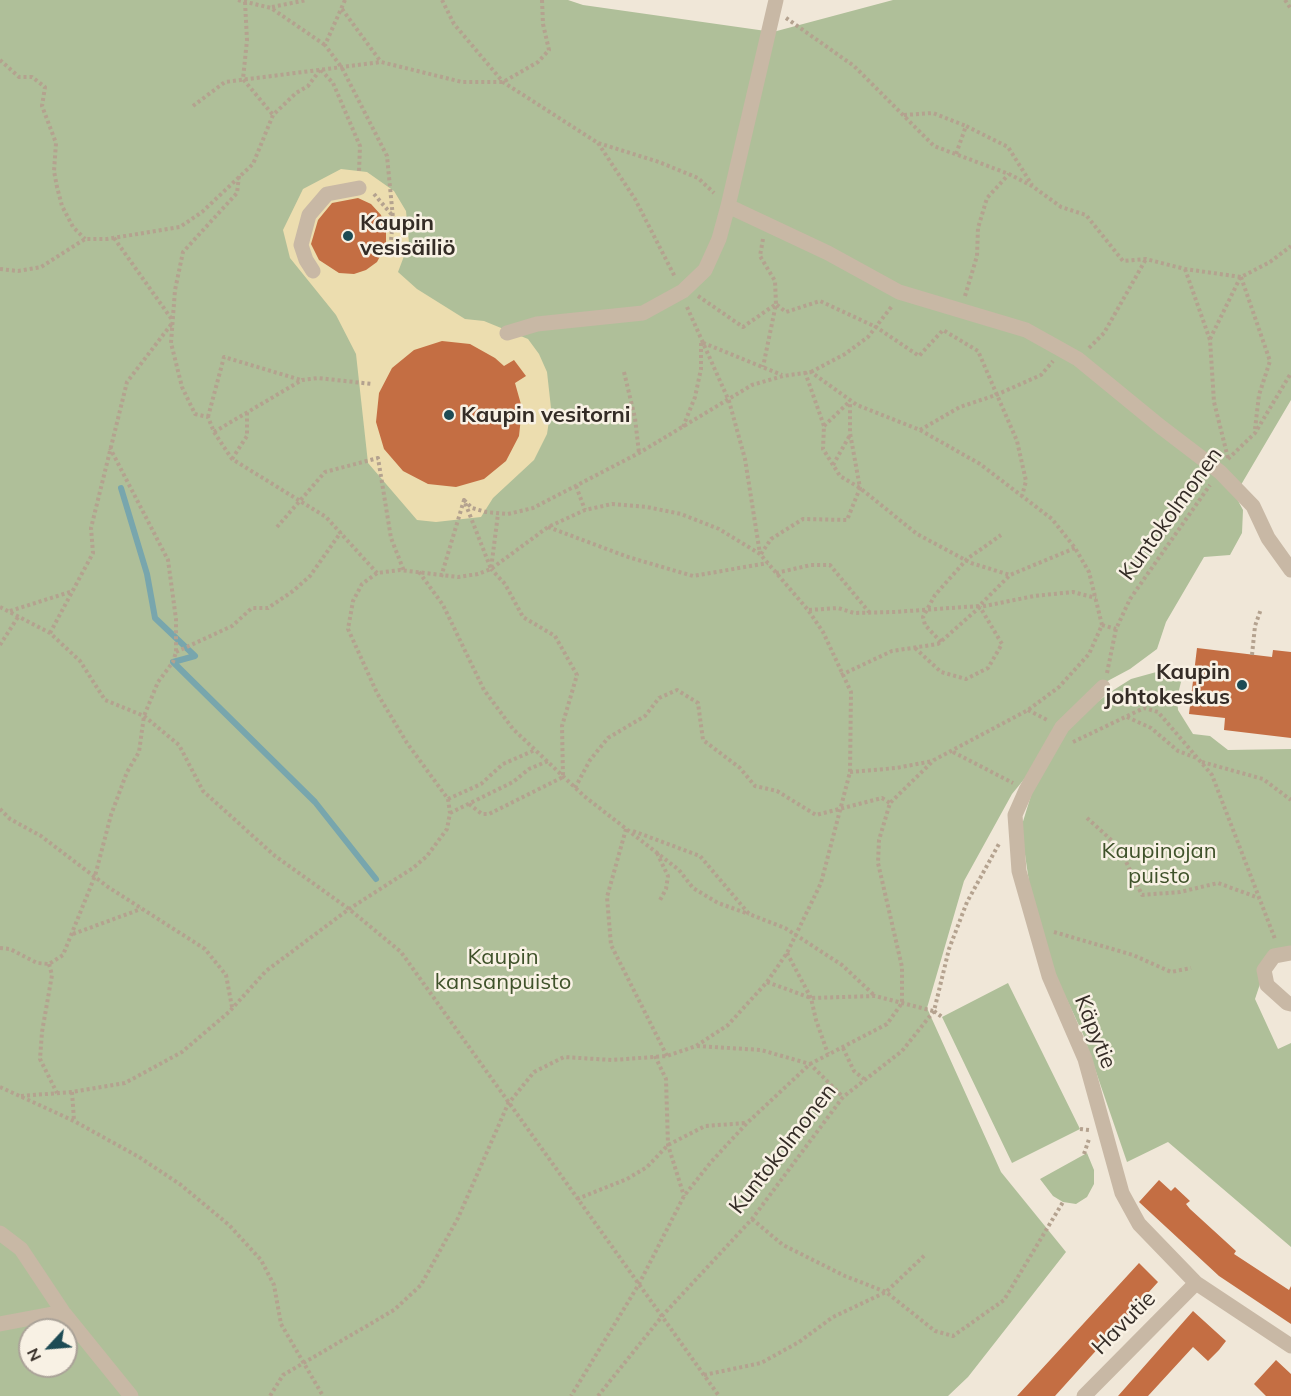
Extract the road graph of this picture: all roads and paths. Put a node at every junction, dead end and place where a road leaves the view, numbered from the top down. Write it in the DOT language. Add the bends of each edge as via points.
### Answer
graph roads {
  1 [pos="238,0"];
  2 [pos="307,0"];
  3 [pos="345,0"];
  4 [pos="442,0"];
  5 [pos="542,0"];
  6 [pos="1285,0"];
  7 [pos="245,2"];
  8 [pos="257,2"];
  9 [pos="775,7"];
  10 [pos="271,8"];
  11 [pos="342,9"];
  12 [pos="1291,9"];
  13 [pos="325,45"];
  14 [pos="0,60"];
  15 [pos="381,62"];
  16 [pos="342,68"];
  17 [pos="320,69"];
  18 [pos="243,79"];
  19 [pos="503,82"];
  20 [pos="193,106"];
  21 [pos="273,115"];
  22 [pos="904,115"];
  23 [pos="966,126"];
  24 [pos="598,143"];
  25 [pos="956,154"];
  26 [pos="1009,174"];
  27 [pos="238,176"];
  28 [pos="1032,186"];
  29 [pos="359,188"];
  30 [pos="728,206"];
  31 [pos="393,218"];
  32 [pos="765,224"];
  33 [pos="114,238"];
  34 [pos="85,239"];
  35 [pos="1291,246"];
  36 [pos="390,252"];
  37 [pos="1146,259"];
  38 [pos="0,269"];
  39 [pos="1185,269"];
  40 [pos="313,271"];
  41 [pos="1240,277"];
  42 [pos="684,290"];
  43 [pos="899,292"];
  44 [pos="776,303"];
  45 [pos="959,309"];
  46 [pos="174,322"];
  47 [pos="876,327"];
  48 [pos="507,333"];
  49 [pos="1210,340"];
  50 [pos="701,342"];
  51 [pos="1063,350"];
  52 [pos="1078,358"];
  53 [pos="763,367"];
  54 [pos="624,372"];
  55 [pos="808,372"];
  56 [pos="1291,373"];
  57 [pos="783,376"];
  58 [pos="302,380"];
  59 [pos="372,384"];
  60 [pos="996,395"];
  61 [pos="729,402"];
  62 [pos="247,411"];
  63 [pos="208,417"];
  64 [pos="824,426"];
  65 [pos="683,427"];
  66 [pos="920,430"];
  67 [pos="214,432"];
  68 [pos="850,433"];
  69 [pos="1255,433"];
  70 [pos="110,448"];
  71 [pos="639,453"];
  72 [pos="232,459"];
  73 [pos="833,465"];
  74 [pos="1224,465"];
  75 [pos="576,486"];
  76 [pos="860,488"];
  77 [pos="1022,496"];
  78 [pos="298,500"];
  79 [pos="464,500"];
  80 [pos="585,510"];
  81 [pos="498,514"];
  82 [pos="277,527"];
  83 [pos="548,527"];
  84 [pos="341,532"];
  85 [pos="1001,535"];
  86 [pos="1075,549"];
  87 [pos="760,555"];
  88 [pos="967,559"];
  89 [pos="769,563"];
  90 [pos="491,569"];
  91 [pos="1291,570"];
  92 [pos="404,571"];
  93 [pos="418,572"];
  94 [pos="378,573"];
  95 [pos="776,573"];
  96 [pos="1010,575"];
  97 [pos="441,577"];
  98 [pos="73,591"];
  99 [pos="1096,598"];
  100 [pos="0,607"];
  101 [pos="980,607"];
  102 [pos="1261,609"];
  103 [pos="808,610"];
  104 [pos="926,610"];
  105 [pos="9,611"];
  106 [pos="870,612"];
  107 [pos="18,617"];
  108 [pos="1102,625"];
  109 [pos="1116,629"];
  110 [pos="50,633"];
  111 [pos="941,642"];
  112 [pos="0,645"];
  113 [pos="915,648"];
  114 [pos="176,652"];
  115 [pos="1252,655"];
  116 [pos="841,675"];
  117 [pos="1103,687"];
  118 [pos="144,716"];
  119 [pos="1127,717"];
  120 [pos="535,750"];
  121 [pos="952,751"];
  122 [pos="1046,758"];
  123 [pos="1197,758"];
  124 [pos="934,760"];
  125 [pos="548,761"];
  126 [pos="1202,762"];
  127 [pos="850,772"];
  128 [pos="563,777"];
  129 [pos="575,788"];
  130 [pos="1026,790"];
  131 [pos="448,799"];
  132 [pos="1291,800"];
  133 [pos="890,803"];
  134 [pos="469,804"];
  135 [pos="0,809"];
  136 [pos="841,810"];
  137 [pos="450,813"];
  138 [pos="1015,815"];
  139 [pos="1087,818"];
  140 [pos="627,829"];
  141 [pos="657,853"];
  142 [pos="95,876"];
  143 [pos="1260,899"];
  144 [pos="659,902"];
  145 [pos="142,909"];
  146 [pos="349,909"];
  147 [pos="749,914"];
  148 [pos="1036,927"];
  149 [pos="74,934"];
  150 [pos="795,934"];
  151 [pos="0,948"];
  152 [pos="787,953"];
  153 [pos="1286,953"];
  154 [pos="49,964"];
  155 [pos="1191,968"];
  156 [pos="767,982"];
  157 [pos="875,996"];
  158 [pos="811,998"];
  159 [pos="902,1003"];
  160 [pos="1291,1004"];
  161 [pos="232,1007"];
  162 [pos="933,1011"];
  163 [pos="942,1017"];
  164 [pos="696,1046"];
  165 [pos="843,1048"];
  166 [pos="828,1054"];
  167 [pos="655,1056"];
  168 [pos="667,1056"];
  169 [pos="810,1064"];
  170 [pos="864,1079"];
  171 [pos="0,1087"];
  172 [pos="72,1092"];
  173 [pos="57,1093"];
  174 [pos="21,1096"];
  175 [pos="843,1097"];
  176 [pos="508,1104"];
  177 [pos="74,1121"];
  178 [pos="747,1123"];
  179 [pos="1092,1130"];
  180 [pos="668,1145"];
  181 [pos="1084,1154"];
  182 [pos="684,1196"];
  183 [pos="577,1198"];
  184 [pos="1063,1202"];
  185 [pos="752,1219"];
  186 [pos="0,1233"];
  187 [pos="926,1254"];
  188 [pos="1196,1283"];
  189 [pos="639,1284"];
  190 [pos="886,1292"];
  191 [pos="63,1312"];
  192 [pos="663,1315"];
  193 [pos="0,1324"];
  194 [pos="1291,1346"];
  195 [pos="301,1363"];
  196 [pos="704,1375"];
  197 [pos="131,1396"];
  198 [pos="270,1396"];
  199 [pos="323,1396"];
  200 [pos="571,1396"];
  201 [pos="598,1396"];
  202 [pos="719,1396"];
  203 [pos="1084,1396"];
  1 -- 7 [label="path"];
  2 -- 10 [label="path"];
  3 -- 11 [label="path"];
  4 -- 19 [label="path" via="454,24"];
  5 -- 19 [label="path" via="549,50"];
  6 -- 12 [label="path"];
  7 -- 8 [label="path"];
  7 -- 18 [label="path"];
  8 -- 10 [label="path"];
  9 -- 22 [label="path" via="854,66"];
  9 -- 30 [label="street"];
  10 -- 13 [label="path"];
  11 -- 13 [label="path"];
  11 -- 15 [label="path"];
  13 -- 16 [label="path"];
  14 -- 34 [label="path" via="19,77 32,77 45,87 42,106 56,143 57,187 73,227"];
  15 -- 16 [label="path"];
  15 -- 19 [label="path" via="462,82"];
  16 -- 17 [label="path"];
  16 -- 31 [label="path" via="387,156"];
  17 -- 18 [label="path"];
  17 -- 21 [label="path" via="309,86"];
  17 -- 29 [label="path" via="333,84 360,146"];
  18 -- 20 [label="path" via="225,82"];
  18 -- 21 [label="path"];
  19 -- 24 [label="path"];
  21 -- 27 [label="path" via="253,164"];
  22 -- 23 [label="path" via="933,112"];
  22 -- 25 [label="path" via="934,146"];
  23 -- 25 [label="path"];
  23 -- 28 [label="path" via="1008,147"];
  24 -- 30 [label="path" via="698,178"];
  24 -- 42 [label="path" via="635,199"];
  25 -- 26 [label="path"];
  26 -- 28 [label="path"];
  26 -- 45 [label="path" via="987,198 978,228 977,256"];
  27 -- 33 [label="path" via="202,212 180,227"];
  27 -- 46 [label="path" via="237,193 183,252 175,290"];
  28 -- 37 [label="path" via="1061,207 1086,215 1123,261"];
  29 -- 31 [label="path" via="377,195"];
  29 -- 40 [label="street" via="327,194 309,215 302,244"];
  30 -- 32 [label="street"];
  30 -- 42 [label="street" via="705,270"];
  31 -- 36 [label="path"];
  32 -- 43 [label="street"];
  32 -- 44 [label="path" via="760,256 775,281"];
  33 -- 34 [label="path"];
  33 -- 46 [label="path"];
  34 -- 38 [label="path" via="41,267"];
  35 -- 41 [label="path"];
  37 -- 39 [label="path"];
  37 -- 52 [label="path" via="1104,333"];
  39 -- 41 [label="path"];
  39 -- 49 [label="path"];
  41 -- 49 [label="path"];
  41 -- 69 [label="path" via="1270,361 1259,395"];
  42 -- 44 [label="path" via="743,327"];
  42 -- 48 [label="street" via="643,313 537,324"];
  42 -- 50 [label="path"];
  43 -- 45 [label="street"];
  43 -- 47 [label="path"];
  44 -- 47 [label="path" via="786,312 820,301"];
  44 -- 53 [label="path"];
  45 -- 51 [label="street" via="1026,330"];
  46 -- 63 [label="path" via="171,344 182,387 195,414"];
  46 -- 70 [label="path" via="128,382"];
  47 -- 55 [label="path" via="845,354"];
  47 -- 60 [label="path" via="919,356 943,330 978,351"];
  49 -- 74 [label="path"];
  50 -- 53 [label="path"];
  50 -- 61 [label="path"];
  50 -- 65 [label="path" via="701,369"];
  51 -- 52 [label="street"];
  51 -- 60 [label="path" via="1041,375"];
  52 -- 74 [label="street"];
  53 -- 57 [label="path"];
  54 -- 71 [label="path"];
  55 -- 57 [label="path"];
  55 -- 64 [label="path"];
  55 -- 66 [label="path" via="857,405"];
  56 -- 69 [label="path, Kuntokolmonen"];
  57 -- 61 [label="path" via="752,385"];
  58 -- 59 [label="path"];
  58 -- 62 [label="path"];
  58 -- 63 [label="path" via="224,357"];
  60 -- 66 [label="path" via="960,407"];
  60 -- 77 [label="path" via="1017,441 1026,481"];
  61 -- 65 [label="path"];
  61 -- 87 [label="path" via="745,459"];
  62 -- 67 [label="path"];
  62 -- 72 [label="path" via="247,435"];
  63 -- 67 [label="path"];
  64 -- 68 [label="path" via="850,402"];
  64 -- 73 [label="path" via="823,449"];
  65 -- 71 [label="path"];
  66 -- 77 [label="path" via="980,464"];
  67 -- 72 [label="path"];
  68 -- 73 [label="path"];
  68 -- 76 [label="path"];
  69 -- 74 [label="path, Kuntokolmonen"];
  70 -- 98 [label="path" via="91,528 93,553"];
  70 -- 114 [label="path" via="168,560"];
  71 -- 75 [label="path"];
  72 -- 78 [label="path"];
  73 -- 76 [label="path" via="840,476"];
  74 -- 91 [label="street"];
  74 -- 109 [label="path, Kuntokolmonen" via="1140,582"];
  75 -- 80 [label="path"];
  75 -- 81 [label="path" via="533,508"];
  76 -- 87 [label="path" via="847,520 803,519 771,539"];
  76 -- 88 [label="path" via="917,534"];
  77 -- 86 [label="path" via="1052,519"];
  78 -- 82 [label="path"];
  78 -- 84 [label="path" via="326,517"];
  78 -- 92 [label="path" via="325,472 378,458 391,538"];
  79 -- 81 [label="path" via="472,508"];
  79 -- 90 [label="path"];
  79 -- 97 [label="path"];
  80 -- 83 [label="path"];
  80 -- 87 [label="path" via="612,504 681,514 719,529"];
  81 -- 90 [label="path"];
  83 -- 89 [label="path" via="693,576"];
  83 -- 90 [label="path"];
  84 -- 94 [label="path"];
  84 -- 114 [label="path" via="310,576 293,591 268,608 252,608 232,626"];
  85 -- 88 [label="path"];
  86 -- 96 [label="path"];
  86 -- 99 [label="path" via="1089,572"];
  87 -- 89 [label="path"];
  88 -- 96 [label="path"];
  88 -- 104 [label="path"];
  89 -- 95 [label="path"];
  90 -- 97 [label="path" via="458,578"];
  90 -- 128 [label="path" via="505,584 523,617 555,636 577,675 562,726"];
  92 -- 93 [label="path"];
  92 -- 94 [label="path"];
  93 -- 97 [label="path"];
  93 -- 120 [label="path" via="443,605 484,690 513,729"];
  94 -- 131 [label="path" via="362,584 353,601 348,629 376,693"];
  95 -- 103 [label="path"];
  95 -- 106 [label="path" via="830,565"];
  96 -- 104 [label="path" via="979,606"];
  98 -- 105 [label="path"];
  98 -- 110 [label="path"];
  99 -- 101 [label="path" via="1073,592"];
  99 -- 108 [label="path"];
  100 -- 105 [label="path"];
  101 -- 111 [label="path"];
  101 -- 113 [label="path" via="1002,644 988,668 966,679 941,672"];
  102 -- 115 [label="path"];
  103 -- 106 [label="path"];
  103 -- 116 [label="path" via="823,632"];
  104 -- 106 [label="path"];
  104 -- 111 [label="path" via="922,617 925,625"];
  105 -- 107 [label="path"];
  107 -- 110 [label="path"];
  107 -- 112 [label="path"];
  108 -- 109 [label="path"];
  108 -- 121 [label="path" via="1089,654 1059,687 1028,710"];
  109 -- 117 [label="path, Kuntokolmonen"];
  110 -- 118 [label="path" via="80,661 105,700"];
  111 -- 113 [label="path"];
  113 -- 116 [label="path" via="892,651"];
  114 -- 118 [label="path"];
  116 -- 127 [label="path" via="851,692"];
  117 -- 122 [label="street, Käpytie" via="1062,727"];
  118 -- 142 [label="path" via="139,752 111,815"];
  118 -- 146 [label="path" via="179,745 203,791 275,856"];
  119 -- 122 [label="path"];
  119 -- 123 [label="path" via="1151,728 1178,751"];
  119 -- 123 [label="path" via="1144,708 1158,712"];
  120 -- 125 [label="path"];
  120 -- 131 [label="path" via="503,764 481,784"];
  121 -- 124 [label="path"];
  121 -- 130 [label="path"];
  122 -- 130 [label="street, Käpytie"];
  123 -- 126 [label="path"];
  124 -- 127 [label="path"];
  124 -- 133 [label="path"];
  125 -- 128 [label="path"];
  125 -- 134 [label="path"];
  126 -- 132 [label="path" via="1263,779"];
  126 -- 143 [label="path" via="1212,775"];
  127 -- 136 [label="path"];
  128 -- 129 [label="path"];
  128 -- 134 [label="path" via="489,814 482,814"];
  129 -- 136 [label="path" via="608,738 645,716 659,698 677,690 698,703 703,740 740,768 755,786 777,791 816,815"];
  129 -- 140 [label="path"];
  130 -- 138 [label="street, Käpytie"];
  131 -- 137 [label="path"];
  133 -- 136 [label="path" via="882,798"];
  133 -- 159 [label="path" via="879,840 878,864 902,968"];
  134 -- 137 [label="path"];
  135 -- 142 [label="path"];
  136 -- 150 [label="path" via="821,883"];
  137 -- 146 [label="path" via="447,830 427,856"];
  138 -- 148 [label="street, Käpytie" via="1018,871"];
  138 -- 162 [label="path, Kuntokolmonen" via="967,902 949,949"];
  139 -- 143 [label="path" via="1119,847 1142,895 1218,883"];
  140 -- 141 [label="path"];
  140 -- 147 [label="path" via="700,856"];
  140 -- 168 [label="path" via="607,897 611,945"];
  141 -- 144 [label="path" via="668,876"];
  141 -- 147 [label="path" via="679,870 693,888 718,903"];
  142 -- 145 [label="path"];
  142 -- 149 [label="path"];
  143 -- 153 [label="path"];
  145 -- 149 [label="path"];
  145 -- 161 [label="path" via="204,949 226,975"];
  146 -- 161 [label="path" via="266,971"];
  146 -- 176 [label="path" via="401,952"];
  147 -- 150 [label="path"];
  148 -- 155 [label="path" via="1134,955 1171,972"];
  148 -- 188 [label="street, Käpytie" via="1049,976 1085,1059 1122,1193 1138,1224"];
  149 -- 154 [label="path" via="63,954"];
  150 -- 152 [label="path"];
  150 -- 157 [label="path" via="842,965"];
  151 -- 154 [label="path"];
  152 -- 156 [label="path"];
  152 -- 158 [label="path"];
  153 -- 160 [label="street" via="1274,956 1264,970 1267,985"];
  154 -- 173 [label="path" via="52,975 40,1059"];
  156 -- 158 [label="path"];
  156 -- 164 [label="path" via="728,1025"];
  157 -- 158 [label="path"];
  157 -- 159 [label="path"];
  158 -- 166 [label="path"];
  159 -- 162 [label="path"];
  159 -- 165 [label="path" via="887,1024"];
  161 -- 172 [label="path" via="182,1052 149,1072 125,1083"];
  162 -- 163 [label="path"];
  162 -- 170 [label="path, Kuntokolmonen" via="902,1051"];
  164 -- 168 [label="path"];
  164 -- 169 [label="path" via="761,1050"];
  165 -- 166 [label="path"];
  165 -- 170 [label="path" via="854,1071"];
  166 -- 169 [label="path"];
  167 -- 168 [label="path"];
  167 -- 176 [label="path" via="612,1060 564,1057 534,1072"];
  167 -- 180 [label="path" via="666,1078"];
  169 -- 175 [label="path"];
  169 -- 178 [label="path"];
  170 -- 175 [label="path, Kuntokolmonen"];
  171 -- 174 [label="path"];
  172 -- 173 [label="path"];
  172 -- 177 [label="path"];
  173 -- 174 [label="path"];
  174 -- 177 [label="path"];
  175 -- 185 [label="path, Kuntokolmonen"];
  176 -- 183 [label="path"];
  176 -- 195 [label="path" via="458,1218 421,1285 394,1310"];
  177 -- 195 [label="path" via="181,1185 230,1225 261,1260 274,1285 280,1324"];
  178 -- 180 [label="path" via="705,1126"];
  178 -- 182 [label="path"];
  179 -- 181 [label="path"];
  180 -- 182 [label="path"];
  180 -- 183 [label="path" via="647,1167 627,1179"];
  182 -- 189 [label="path"];
  183 -- 189 [label="path"];
  184 -- 190 [label="path" via="1004,1300 953,1336 935,1331"];
  185 -- 190 [label="path" via="783,1245"];
  185 -- 192 [label="path, Kuntokolmonen"];
  186 -- 191 [label="street" via="21,1249"];
  187 -- 190 [label="path"];
  188 -- 194 [label="street, Käpytie"];
  188 -- 203 [label="street, Havutie"];
  189 -- 192 [label="path"];
  189 -- 200 [label="path"];
  190 -- 196 [label="path" via="833,1317 761,1363"];
  191 -- 193 [label="street"];
  191 -- 197 [label="street"];
  192 -- 196 [label="path"];
  192 -- 201 [label="path, Kuntokolmonen"];
  195 -- 198 [label="path" via="283,1375"];
  195 -- 199 [label="path"];
  196 -- 202 [label="path"];
}
